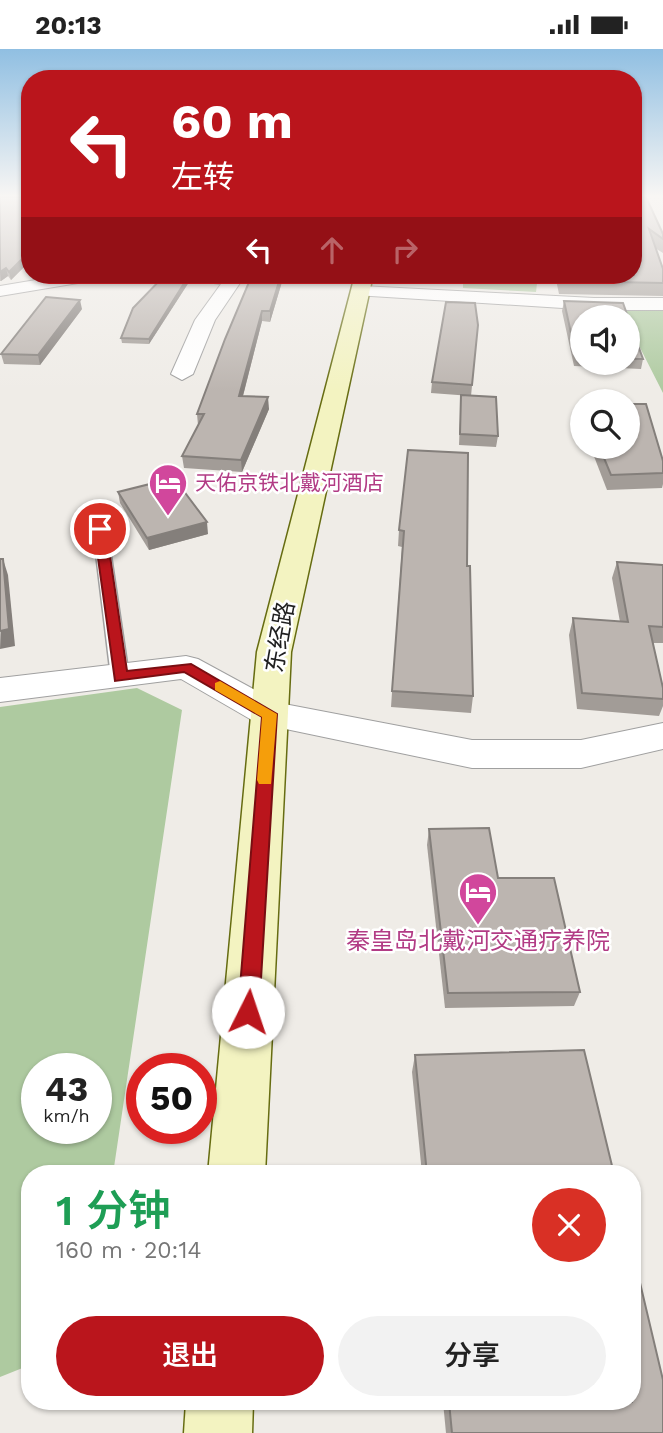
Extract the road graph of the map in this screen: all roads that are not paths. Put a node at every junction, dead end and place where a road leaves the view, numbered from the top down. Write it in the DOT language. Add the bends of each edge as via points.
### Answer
graph roads {
  1 [pos="42,284"];
  2 [pos="230,284"];
  3 [pos="363,284"];
  4 [pos="374,284"];
  5 [pos="0,291"];
  6 [pos="663,304"];
  7 [pos="182,374"];
  8 [pos="100,529"];
  9 [pos="120,677"];
  10 [pos="0,690"];
  11 [pos="270,714"];
  12 [pos="663,736"];
  13 [pos="237,1165"];
  14 [pos="219,1410"];
  15 [pos="218,1433"];
  1 -- 5 [label="street"];
  2 -- 7 [label="street" via="205,320"];
  3 -- 11 [label="main road, 东经路" via="274,652"];
  4 -- 6 [label="street" via="594,304"];
  8 -- 9 [label="lane"];
  9 -- 10 [label="street"];
  9 -- 11 [label="street" via="186,667"];
  11 -- 12 [label="street" via="472,754 580,754"];
  11 -- 13 [label="main road, 东经路"];
  14 -- 15 [label="main road"];
}
